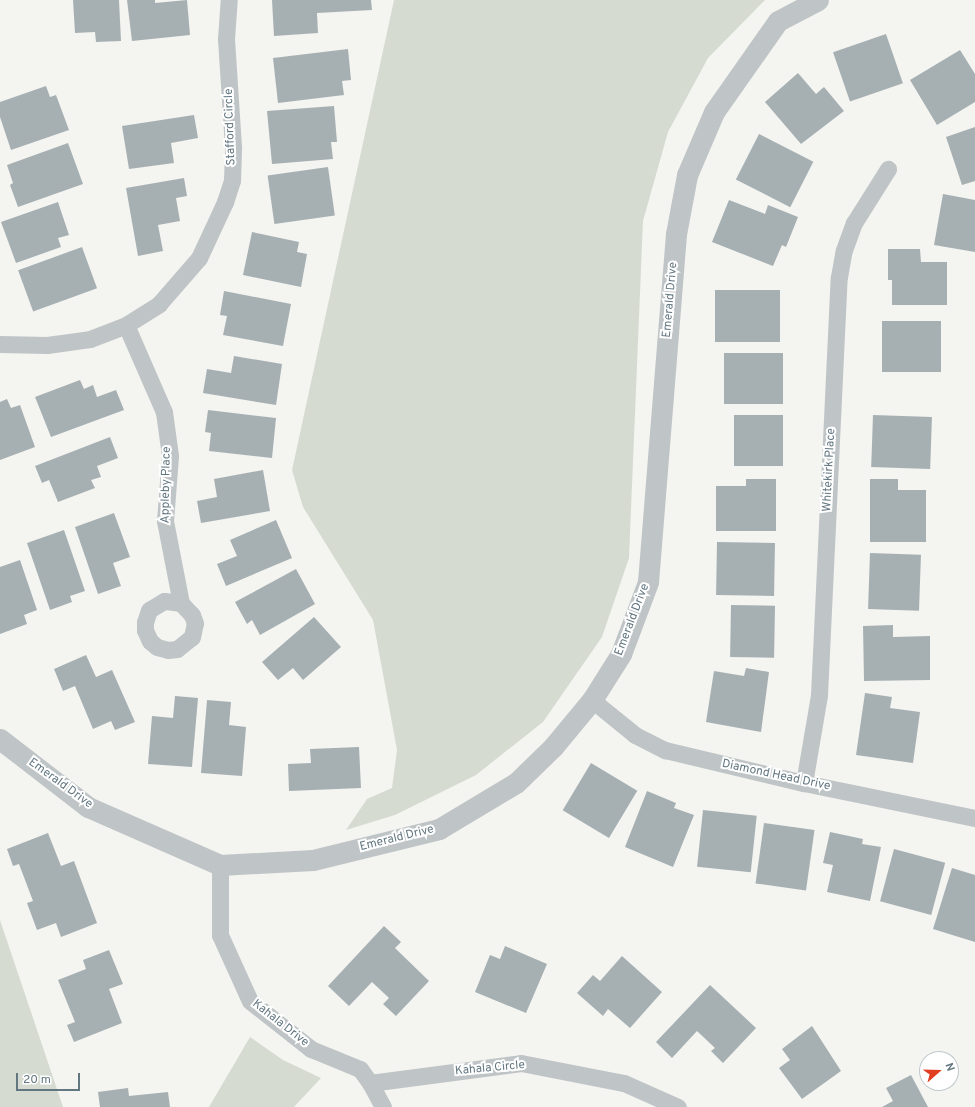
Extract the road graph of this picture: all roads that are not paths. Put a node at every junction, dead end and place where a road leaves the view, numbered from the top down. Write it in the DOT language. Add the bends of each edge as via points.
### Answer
graph roads {
  1 [pos="229,0"];
  2 [pos="818,0"];
  3 [pos="888,169"];
  4 [pos="126,325"];
  5 [pos="0,344"];
  6 [pos="181,604"];
  7 [pos="592,700"];
  8 [pos="0,739"];
  9 [pos="804,783"];
  10 [pos="975,818"];
  11 [pos="220,864"];
  12 [pos="370,1083"];
  13 [pos="383,1107"];
  14 [pos="678,1107"];
  1 -- 4 [label="street, Stafford Circle" via="226,39 233,147 232,180 225,202 199,258 159,304"];
  2 -- 7 [label="street, Emerald Drive" via="778,21 714,112 687,175 676,234 648,582 621,654"];
  3 -- 9 [label="street, Whitekirk Place" via="854,223 844,250 839,276 820,695"];
  4 -- 5 [label="street, Stafford Circle" via="90,339 47,345"];
  4 -- 6 [label="street, Appleby Place" via="164,412 170,456 165,521"];
  7 -- 9 [label="street, Diamond Head Drive" via="635,735 665,750"];
  7 -- 11 [label="street, Emerald Drive" via="553,746 516,783 439,829 313,860"];
  8 -- 11 [label="street, Emerald Drive" via="88,807"];
  9 -- 10 [label="street, Diamond Head Drive"];
  11 -- 12 [label="street, Kahala Drive" via="220,935 250,1001 311,1049 360,1069"];
  12 -- 13 [label="street"];
  12 -- 14 [label="street, Kahala Circle" via="521,1064 624,1083"];
}
